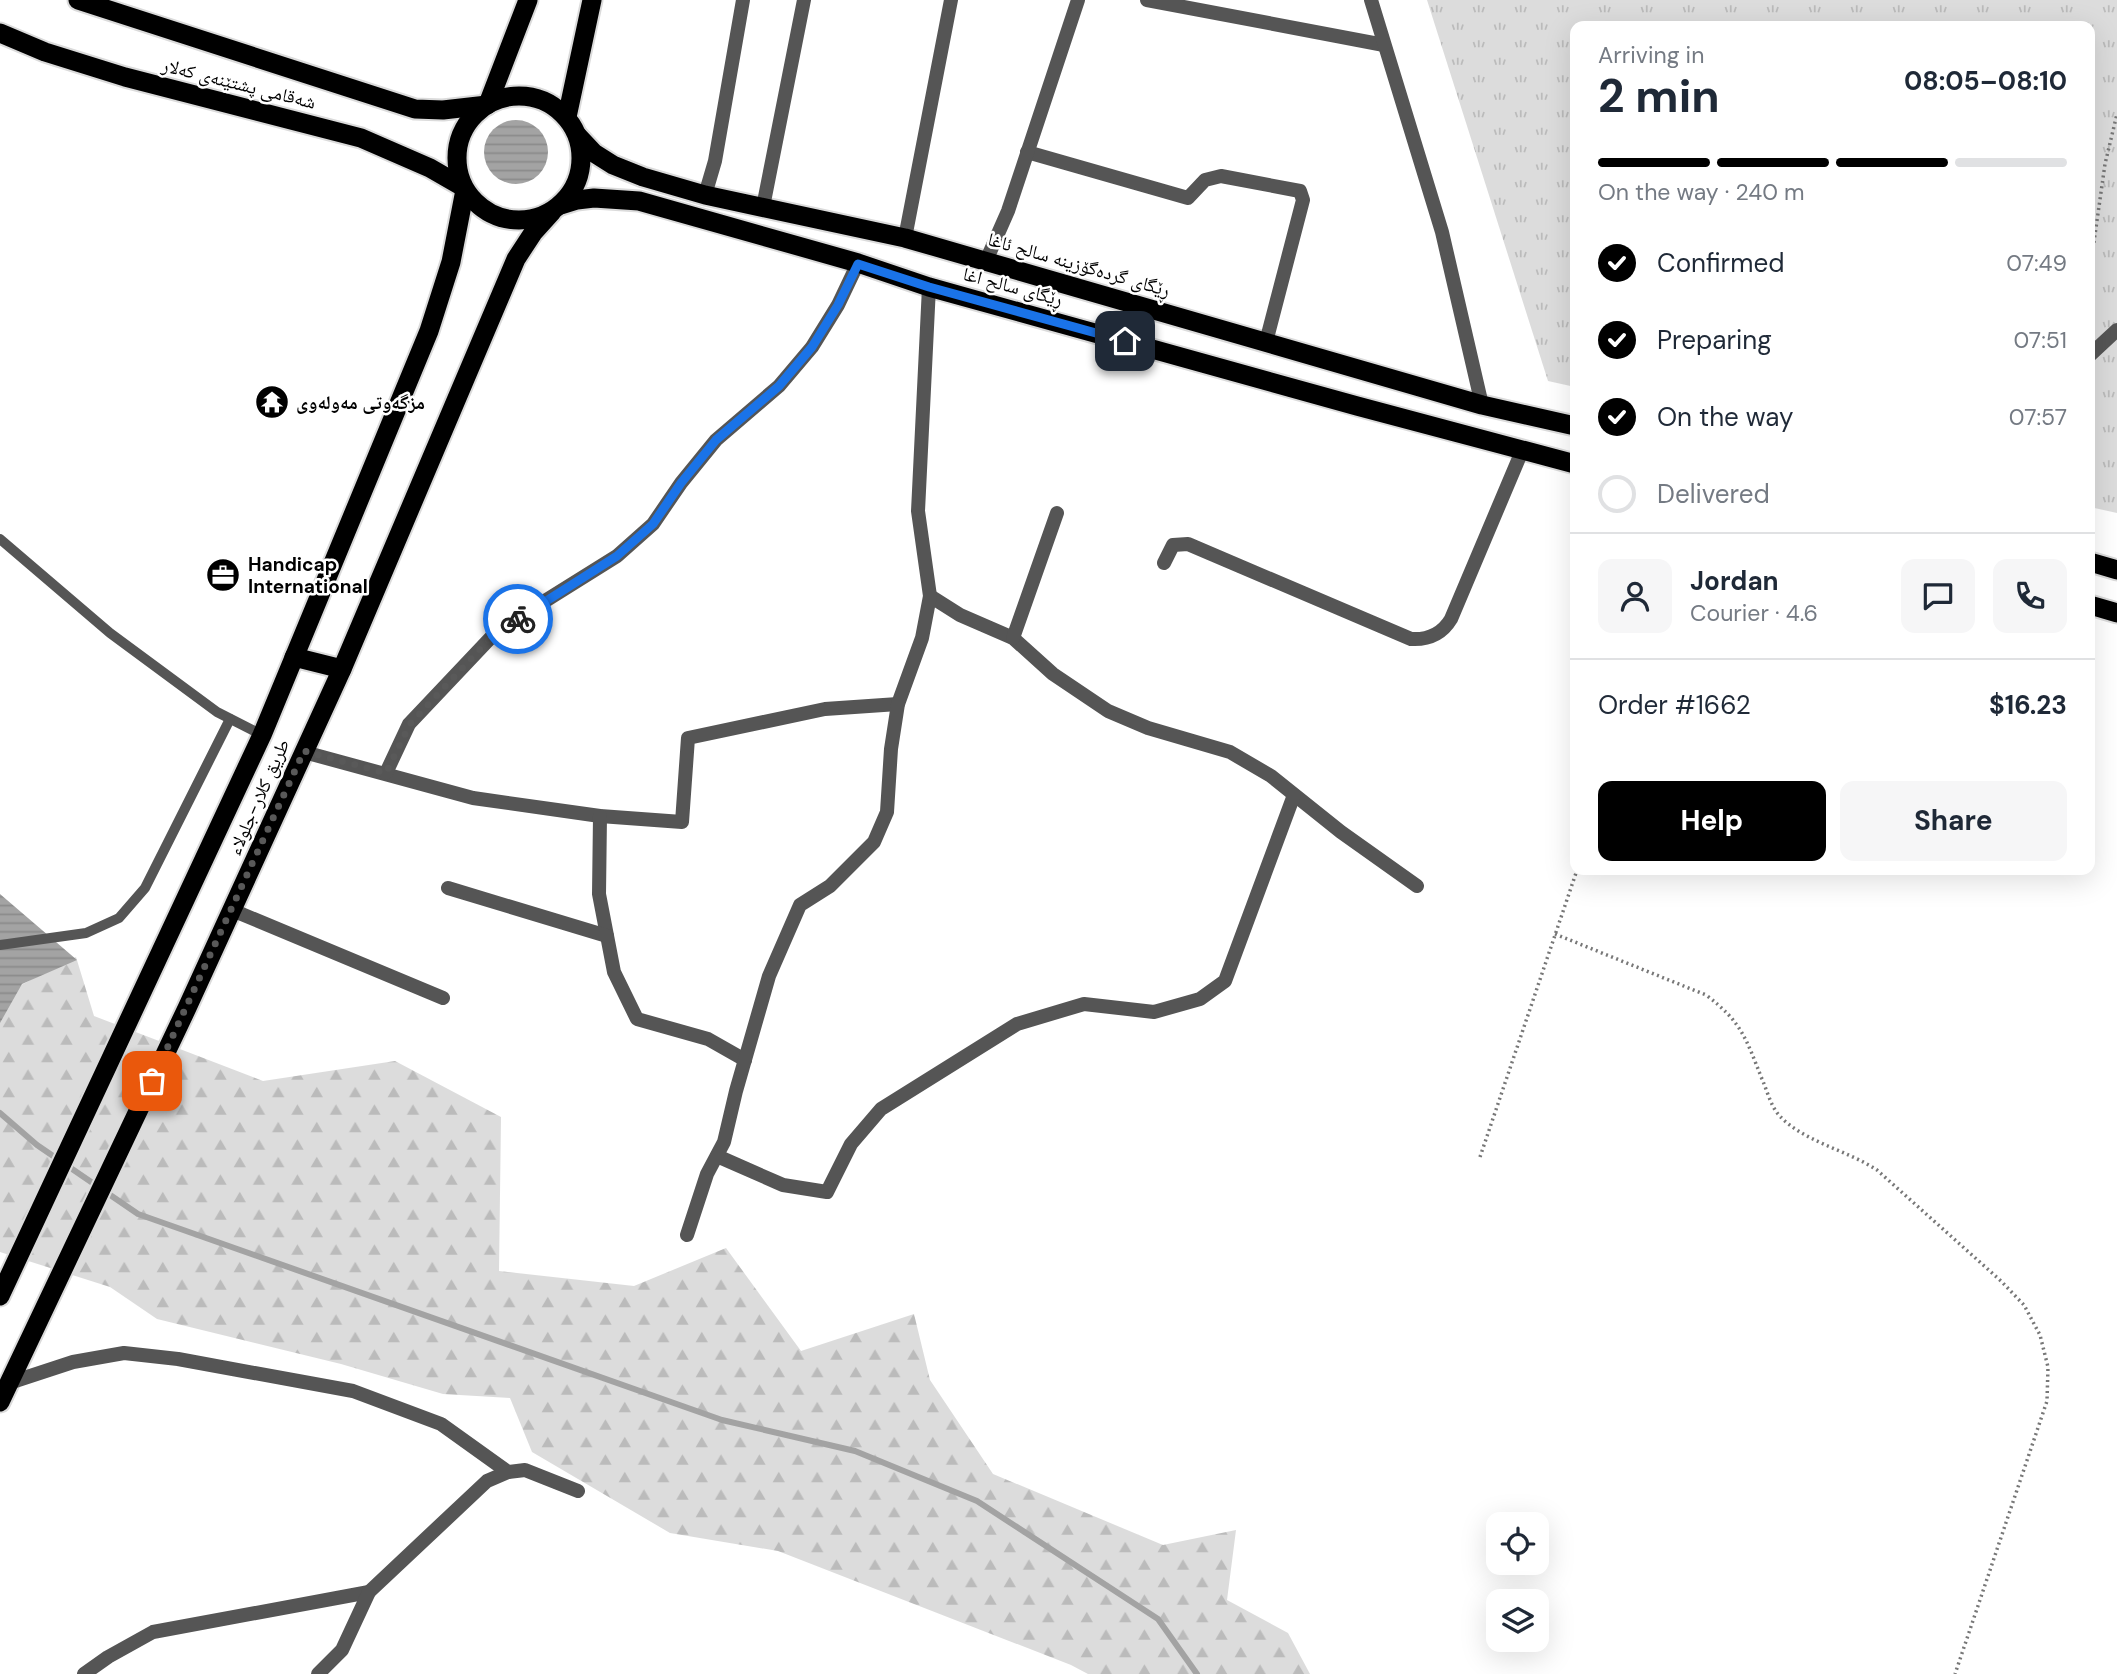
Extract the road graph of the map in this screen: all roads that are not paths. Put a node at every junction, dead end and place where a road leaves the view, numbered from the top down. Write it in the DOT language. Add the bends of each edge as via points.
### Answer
graph roads {
  1 [pos="78,0"];
  2 [pos="528,0"];
  3 [pos="592,0"];
  4 [pos="743,0"];
  5 [pos="804,0"];
  6 [pos="951,0"];
  7 [pos="1078,0"];
  8 [pos="1147,0"];
  9 [pos="1371,0"];
  10 [pos="0,33"];
  11 [pos="1384,45"];
  12 [pos="488,104"];
  13 [pos="567,117"];
  14 [pos="578,136"];
  15 [pos="1027,152"];
  16 [pos="464,188"];
  17 [pos="705,195"];
  18 [pos="763,207"];
  19 [pos="556,208"];
  20 [pos="905,238"];
  21 [pos="986,261"];
  22 [pos="858,264"];
  23 [pos="929,287"];
  24 [pos="2117,330"];
  25 [pos="1266,342"];
  26 [pos="2095,350"];
  27 [pos="1482,405"];
  28 [pos="1570,425"];
  29 [pos="1522,451"];
  30 [pos="1570,463"];
  31 [pos="1056,513"];
  32 [pos="0,539"];
  33 [pos="2095,563"];
  34 [pos="1164,564"];
  35 [pos="2117,570"];
  36 [pos="930,596"];
  37 [pos="2095,606"];
  38 [pos="2117,613"];
  39 [pos="1013,638"];
  40 [pos="294,657"];
  41 [pos="342,668"];
  42 [pos="898,704"];
  43 [pos="230,719"];
  44 [pos="262,735"];
  45 [pos="304,751"];
  46 [pos="386,773"];
  47 [pos="1294,795"];
  48 [pos="600,816"];
  49 [pos="1417,886"];
  50 [pos="448,888"];
  51 [pos="232,911"];
  52 [pos="607,936"];
  53 [pos="0,945"];
  54 [pos="443,999"];
  55 [pos="745,1060"];
  56 [pos="717,1156"];
  57 [pos="687,1235"];
  58 [pos="0,1295"];
  59 [pos="9,1383"];
  60 [pos="0,1402"];
  61 [pos="508,1472"];
  62 [pos="578,1491"];
  63 [pos="369,1592"];
  64 [pos="84,1674"];
  65 [pos="318,1674"];
  1 -- 12 [label="highway, شەقامی پشتێنەی کەلار" via="415,109"];
  2 -- 12 [label="highway"];
  3 -- 13 [label="highway"];
  4 -- 17 [label="street"];
  5 -- 18 [label="street"];
  6 -- 20 [label="street"];
  7 -- 15 [label="street"];
  8 -- 11 [label="street"];
  9 -- 11 [label="street"];
  10 -- 16 [label="highway, شەقامی پشتێنەی کەلار" via="125,77 361,138"];
  11 -- 27 [label="street" via="1443,232"];
  12 -- 13 [label="highway" via="512,97 538,99"];
  12 -- 16 [label="highway" via="470,120 459,141 457,164"];
  13 -- 14 [label="highway"];
  14 -- 17 [label="highway, ڕێگای گردەگۆزینە سالح ئاغا" via="613,165"];
  14 -- 19 [label="highway" via="582,166 574,187"];
  15 -- 21 [label="street"];
  15 -- 25 [label="street" via="1188,198 1205,180 1221,177 1300,191 1303,200"];
  16 -- 19 [label="highway" via="475,203 504,219 537,218"];
  16 -- 40 [label="highway, طريق كلار-جلولاء" via="451,262 429,331"];
  17 -- 18 [label="highway, ڕێگای گردەگۆزینە سالح ئاغا"];
  18 -- 20 [label="highway, ڕێگای گردەگۆزینە سالح ئاغا"];
  19 -- 22 [label="highway, ڕێگای سالح اغا" via="594,198 639,201"];
  19 -- 41 [label="highway, طريق كلار-جلولاء" via="516,259"];
  20 -- 21 [label="highway, ڕێگای گردەگۆزینە سالح ئاغا"];
  21 -- 25 [label="highway, ڕێگای گردەگۆزینە سالح ئاغا"];
  22 -- 23 [label="highway, ڕێگای سالح اغا"];
  22 -- 46 [label="street" via="812,347 779,386 716,440 653,524 617,556 497,631 410,724"];
  23 -- 29 [label="highway, ڕێگای سالح اغا"];
  23 -- 36 [label="street" via="918,511"];
  24 -- 26 [label="street"];
  25 -- 27 [label="highway, ڕێگای گردەگۆزینە سالح ئاغا"];
  27 -- 28 [label="highway, ڕێگای گردەگۆزینە سالح ئاغا"];
  29 -- 30 [label="highway, ڕێگای سالح اغا"];
  29 -- 34 [label="street" via="1451,619 1430,638 1411,639 1188,544 1173,545"];
  31 -- 39 [label="street"];
  32 -- 43 [label="lane" via="110,633"];
  33 -- 35 [label="highway"];
  36 -- 39 [label="street"];
  36 -- 42 [label="street" via="922,638"];
  37 -- 38 [label="highway"];
  39 -- 47 [label="street" via="1053,674 1108,711 1230,751"];
  40 -- 41 [label="highway"];
  40 -- 44 [label="highway, طريق كلار-جلولاء"];
  41 -- 45 [label="highway, طريق كلار-جلولاء"];
  42 -- 48 [label="street" via="825,709 688,738 681,822"];
  42 -- 55 [label="street" via="883,822 866,851 830,886 800,905 769,976"];
  43 -- 44 [label="lane"];
  43 -- 53 [label="lane" via="145,888 119,918 86,933"];
  44 -- 58 [label="highway, طريق كلار-جلولاء"];
  45 -- 46 [label="street"];
  45 -- 51 [label="highway, طريق كلار-جلولاء"];
  46 -- 48 [label="street" via="473,798"];
  47 -- 49 [label="street"];
  47 -- 56 [label="street" via="1225,981 1200,999 1154,1012 1084,1004 1017,1024 881,1109 851,1144 827,1192 783,1185"];
  48 -- 52 [label="street" via="599,894"];
  50 -- 52 [label="street"];
  51 -- 54 [label="street"];
  51 -- 59 [label="highway, طريق كلار-جلولاء"];
  52 -- 55 [label="street" via="614,972 637,1019 708,1039"];
  55 -- 56 [label="street"];
  56 -- 57 [label="street"];
  59 -- 60 [label="highway, طريق كلار-جلولاء"];
  59 -- 61 [label="street" via="73,1362 124,1353 178,1359 354,1391 441,1424"];
  61 -- 62 [label="street" via="525,1470"];
  61 -- 63 [label="street" via="486,1481"];
  63 -- 64 [label="street" via="153,1632"];
  63 -- 65 [label="street" via="342,1650"];
}
